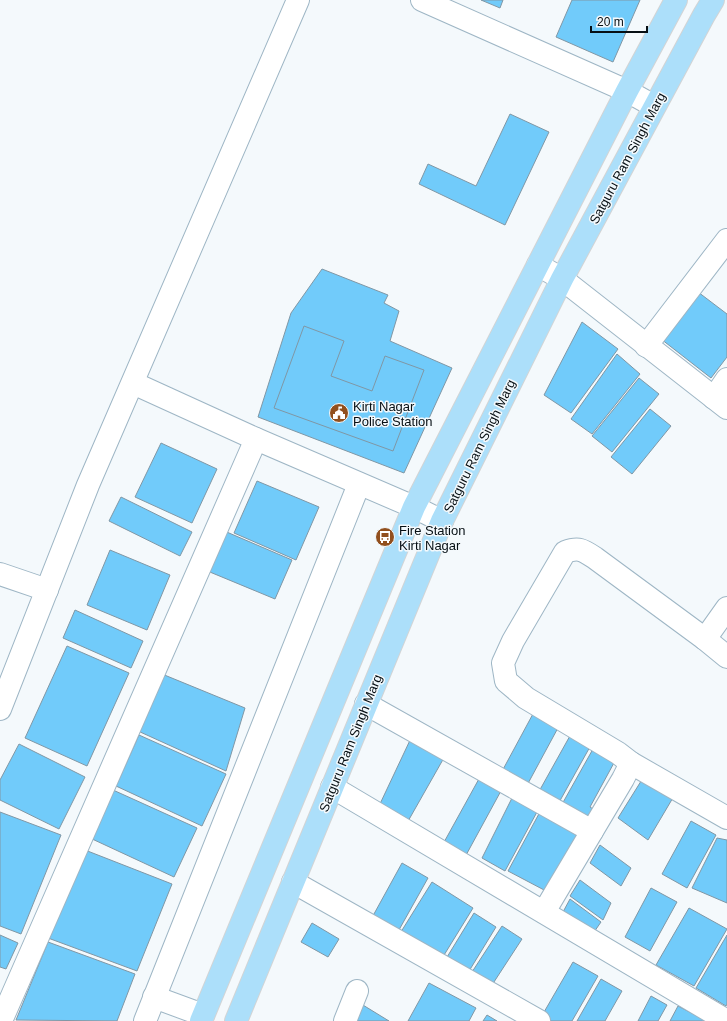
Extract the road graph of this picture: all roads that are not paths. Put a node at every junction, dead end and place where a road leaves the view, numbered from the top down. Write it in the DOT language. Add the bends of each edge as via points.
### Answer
graph roads {
  1 [pos="298,0"];
  2 [pos="422,0"];
  3 [pos="676,0"];
  4 [pos="713,0"];
  5 [pos="627,91"];
  6 [pos="654,106"];
  7 [pos="727,240"];
  8 [pos="538,265"];
  9 [pos="562,279"];
  10 [pos="646,346"];
  11 [pos="727,379"];
  12 [pos="133,383"];
  13 [pos="721,403"];
  14 [pos="256,439"];
  15 [pos="359,484"];
  16 [pos="414,507"];
  17 [pos="442,521"];
  18 [pos="0,574"];
  19 [pos="46,590"];
  20 [pos="727,608"];
  21 [pos="705,639"];
  22 [pos="727,657"];
  23 [pos="366,704"];
  24 [pos="0,709"];
  25 [pos="631,762"];
  26 [pos="332,787"];
  27 [pos="727,818"];
  28 [pos="592,831"];
  29 [pos="293,882"];
  30 [pos="544,912"];
  31 [pos="357,991"];
  32 [pos="154,997"];
  33 [pos="724,1017"];
  34 [pos="202,1018"];
  35 [pos="1,1021"];
  36 [pos="145,1021"];
  37 [pos="236,1021"];
  38 [pos="345,1021"];
  39 [pos="539,1021"];
  1 -- 12 [label="street"];
  2 -- 5 [label="street"];
  3 -- 5 [label="main road"];
  4 -- 6 [label="main road, Satguru Ram Singh Marg"];
  5 -- 6 [label="street"];
  5 -- 8 [label="main road"];
  6 -- 9 [label="main road, Satguru Ram Singh Marg"];
  7 -- 10 [label="street"];
  8 -- 9 [label="street"];
  8 -- 16 [label="main road"];
  9 -- 10 [label="street"];
  9 -- 17 [label="main road, Satguru Ram Singh Marg"];
  10 -- 13 [label="street"];
  11 -- 13 [label="street"];
  12 -- 14 [label="street"];
  12 -- 19 [label="street"];
  14 -- 15 [label="street"];
  14 -- 35 [label="street"];
  15 -- 16 [label="street"];
  15 -- 32 [label="street"];
  16 -- 17 [label="street"];
  16 -- 34 [label="main road"];
  17 -- 23 [label="main road, Satguru Ram Singh Marg"];
  18 -- 19 [label="street"];
  19 -- 24 [label="street"];
  20 -- 21 [label="street"];
  21 -- 22 [label="street"];
  21 -- 25 [label="street" via="583,550 573,549 565,552 513,641 503,663 506,681 526,698"];
  23 -- 26 [label="main road, Satguru Ram Singh Marg"];
  23 -- 28 [label="street"];
  25 -- 27 [label="street"];
  25 -- 28 [label="street"];
  26 -- 29 [label="main road, Satguru Ram Singh Marg"];
  26 -- 30 [label="street"];
  28 -- 30 [label="street"];
  29 -- 37 [label="main road, Satguru Ram Singh Marg"];
  29 -- 39 [label="street"];
  30 -- 33 [label="street"];
  31 -- 38 [label="street"];
  32 -- 34 [label="street"];
  32 -- 36 [label="street"];
}
